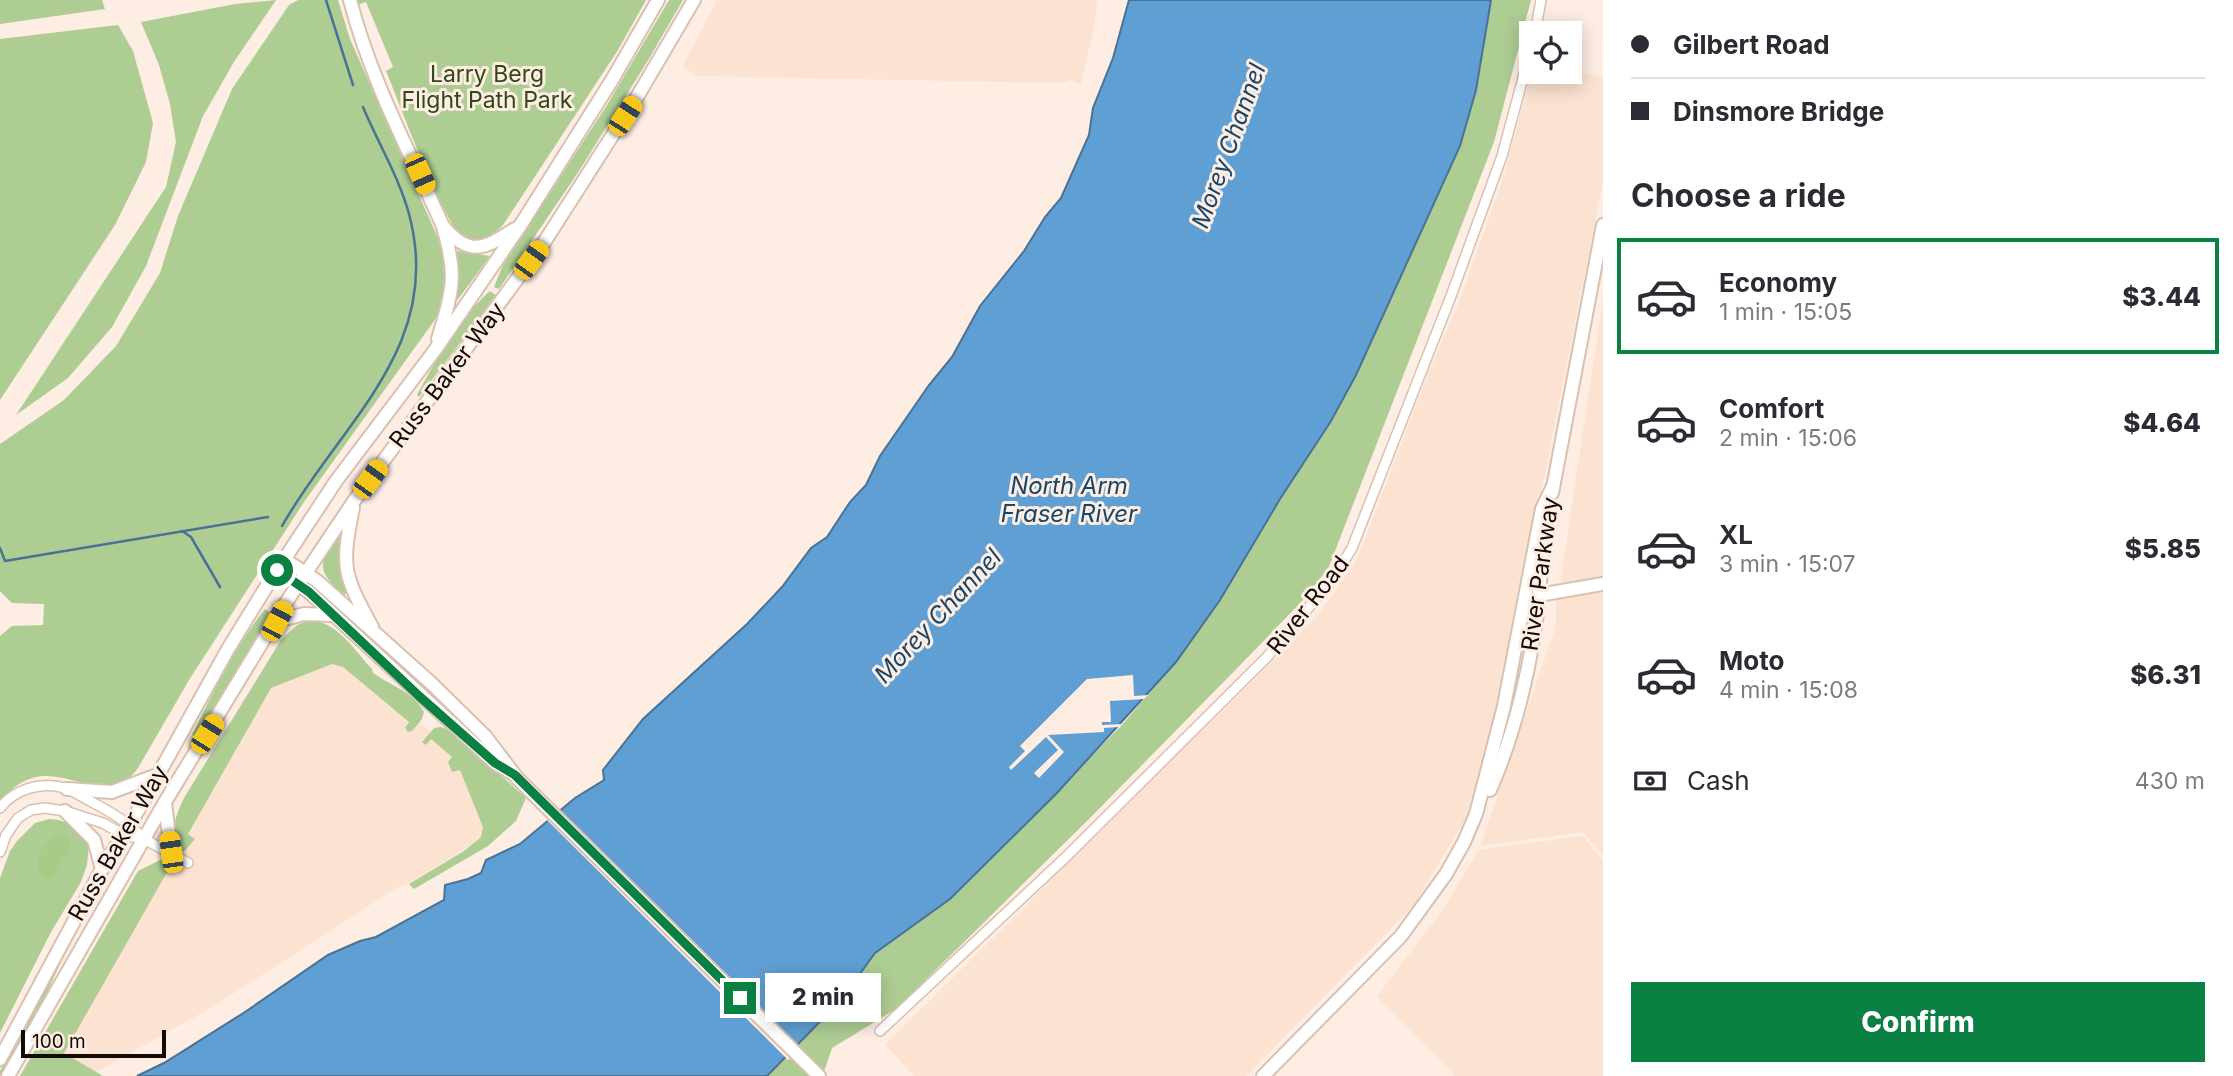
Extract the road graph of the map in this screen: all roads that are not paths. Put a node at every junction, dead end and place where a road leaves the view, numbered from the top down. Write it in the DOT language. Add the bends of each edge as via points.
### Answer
graph roads {
  1 [pos="350,0"];
  2 [pos="658,0"];
  3 [pos="694,0"];
  4 [pos="1541,0"];
  5 [pos="1537,21"];
  6 [pos="1521,84"];
  7 [pos="442,224"];
  8 [pos="1603,225"];
  9 [pos="520,226"];
  10 [pos="435,349"];
  11 [pos="1553,486"];
  12 [pos="354,501"];
  13 [pos="281,565"];
  14 [pos="302,579"];
  15 [pos="1603,584"];
  16 [pos="1539,595"];
  17 [pos="332,615"];
  18 [pos="277,621"];
  19 [pos="377,636"];
  20 [pos="1490,758"];
  21 [pos="157,775"];
  22 [pos="519,779"];
  23 [pos="67,789"];
  24 [pos="165,802"];
  25 [pos="0,808"];
  26 [pos="65,811"];
  27 [pos="1476,814"];
  28 [pos="127,829"];
  29 [pos="144,839"];
  30 [pos="0,852"];
  31 [pos="171,852"];
  32 [pos="188,863"];
  33 [pos="102,869"];
  34 [pos="880,1031"];
  35 [pos="0,1059"];
  36 [pos="8,1076"];
  37 [pos="819,1076"];
  38 [pos="1263,1076"];
  1 -- 7 [label="main road" via="373,68"];
  2 -- 9 [label="main road, Russ Baker Way"];
  3 -- 12 [label="main road, Russ Baker Way" via="545,241"];
  4 -- 5 [label="street"];
  6 -- 34 [label="street, River Road" via="1502,156 1451,296 1352,548 1335,576 1267,657 1068,855"];
  7 -- 9 [label="main road" via="462,244 474,248 485,247"];
  7 -- 10 [label="main road" via="453,280"];
  8 -- 11 [label="main road"];
  9 -- 10 [label="main road, Russ Baker Way"];
  10 -- 13 [label="main road, Russ Baker Way" via="336,481"];
  11 -- 16 [label="main road, River Parkway"];
  11 -- 20 [label="main road, River Parkway" via="1542,509"];
  12 -- 14 [label="main road, Russ Baker Way"];
  12 -- 19 [label="main road" via="345,568 354,596"];
  13 -- 14 [label="main road"];
  13 -- 21 [label="main road, Russ Baker Way"];
  14 -- 17 [label="main road"];
  14 -- 18 [label="main road, Russ Baker Way"];
  14 -- 19 [label="main road" via="323,587"];
  15 -- 16 [label="main road"];
  16 -- 20 [label="main road" via="1530,603 1505,726"];
  16 -- 27 [label="main road, River Parkway" via="1518,708 1493,782"];
  17 -- 18 [label="main road" via="304,614"];
  17 -- 22 [label="main road" via="495,763"];
  18 -- 24 [label="main road, Russ Baker Way"];
  19 -- 22 [label="main road" via="476,727"];
  20 -- 27 [label="main road, River Parkway"];
  21 -- 23 [label="main road" via="112,792"];
  21 -- 28 [label="main road, Russ Baker Way"];
  22 -- 37 [label="main road"];
  23 -- 25 [label="street" via="26,789"];
  23 -- 28 [label="street"];
  24 -- 29 [label="main road, Russ Baker Way"];
  24 -- 31 [label="main road"];
  26 -- 28 [label="street"];
  26 -- 30 [label="street" via="45,808 25,813 12,826"];
  26 -- 33 [label="main road" via="94,840"];
  27 -- 38 [label="main road" via="1446,874 1401,936"];
  28 -- 29 [label="street"];
  28 -- 33 [label="main road, Russ Baker Way"];
  29 -- 31 [label="street"];
  29 -- 36 [label="main road, Russ Baker Way"];
  31 -- 32 [label="street"];
  33 -- 35 [label="main road, Russ Baker Way"];
}
